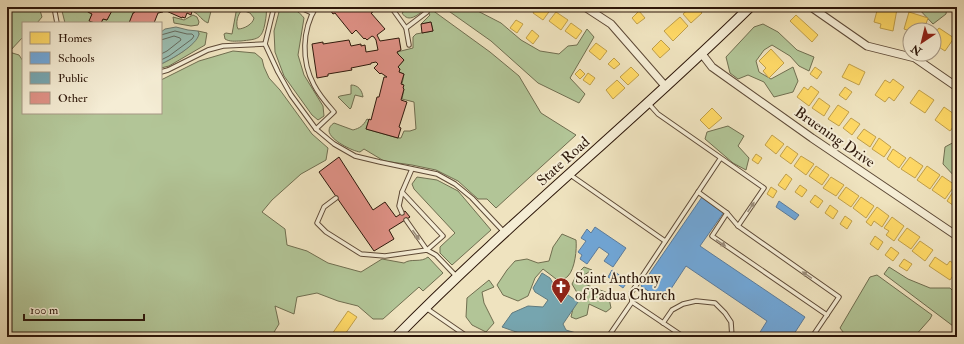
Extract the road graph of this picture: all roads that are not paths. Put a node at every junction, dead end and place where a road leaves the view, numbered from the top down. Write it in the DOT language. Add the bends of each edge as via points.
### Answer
graph roads {
  1 [pos="54,7"];
  2 [pos="274,7"];
  3 [pos="299,7"];
  4 [pos="316,7"];
  5 [pos="391,7"];
  6 [pos="585,7"];
  7 [pos="750,7"];
  8 [pos="810,7"];
  9 [pos="427,12"];
  10 [pos="312,13"];
  11 [pos="57,22"];
  12 [pos="406,28"];
  13 [pos="265,44"];
  14 [pos="409,45"];
  15 [pos="702,54"];
  16 [pos="162,72"];
  17 [pos="666,87"];
  18 [pos="957,87"];
  19 [pos="648,103"];
  20 [pos="316,130"];
  21 [pos="720,158"];
  22 [pos="412,169"];
  23 [pos="569,174"];
  24 [pos="402,192"];
  25 [pos="698,192"];
  26 [pos="336,198"];
  27 [pos="402,213"];
  28 [pos="727,213"];
  29 [pos="406,220"];
  30 [pos="738,226"];
  31 [pos="505,233"];
  32 [pos="957,236"];
  33 [pos="665,241"];
  34 [pos="427,250"];
  35 [pos="457,277"];
  36 [pos="632,302"];
  37 [pos="425,308"];
  38 [pos="826,316"];
  39 [pos="663,323"];
  40 [pos="396,337"];
  41 [pos="468,337"];
  42 [pos="608,337"];
  43 [pos="684,337"];
  44 [pos="732,337"];
  45 [pos="812,337"];
  1 -- 11 [label="lane"];
  2 -- 13 [label="lane"];
  3 -- 10 [label="lane"];
  4 -- 10 [label="lane"];
  5 -- 12 [label="lane"];
  6 -- 17 [label="street" via="611,24"];
  7 -- 15 [label="main road, State Road"];
  8 -- 18 [label="street" via="867,46 915,58"];
  9 -- 12 [label="lane"];
  10 -- 20 [label="lane" via="305,43 306,63 314,86 334,112"];
  12 -- 14 [label="lane"];
  13 -- 16 [label="lane" via="223,46 208,50"];
  13 -- 20 [label="lane" via="284,84"];
  15 -- 17 [label="main road, State Road"];
  15 -- 32 [label="street, Bruening Drive" via="712,66 806,134"];
  17 -- 19 [label="main road, State Road"];
  19 -- 21 [label="lane" via="658,114"];
  19 -- 23 [label="main road, State Road"];
  20 -- 22 [label="lane" via="354,156"];
  21 -- 25 [label="lane"];
  30 -- 21 [label="lane, one-way" via="764,188"];
  22 -- 24 [label="lane"];
  22 -- 31 [label="lane" via="437,174 455,184"];
  23 -- 31 [label="main road, State Road"];
  23 -- 33 [label="lane"];
  24 -- 27 [label="lane" via="399,206"];
  24 -- 34 [label="lane" via="443,236"];
  25 -- 28 [label="lane"];
  25 -- 33 [label="lane"];
  26 -- 34 [label="lane" via="324,207 317,223 326,232 361,254 385,256"];
  28 -- 30 [label="lane"];
  28 -- 38 [label="lane, one-way" via="712,236"];
  29 -- 34 [label="lane, one-way"];
  38 -- 30 [label="lane, one-way" via="839,297"];
  31 -- 35 [label="main road, State Road"];
  33 -- 36 [label="lane" via="631,293"];
  34 -- 35 [label="lane" via="436,255"];
  35 -- 37 [label="main road, State Road"];
  36 -- 39 [label="lane"];
  36 -- 42 [label="lane"];
  37 -- 40 [label="main road, State Road"];
  37 -- 41 [label="lane"];
  38 -- 45 [label="lane"];
  39 -- 43 [label="lane"];
  39 -- 44 [label="lane" via="672,310 683,304 696,301 715,303 731,322"];
}
